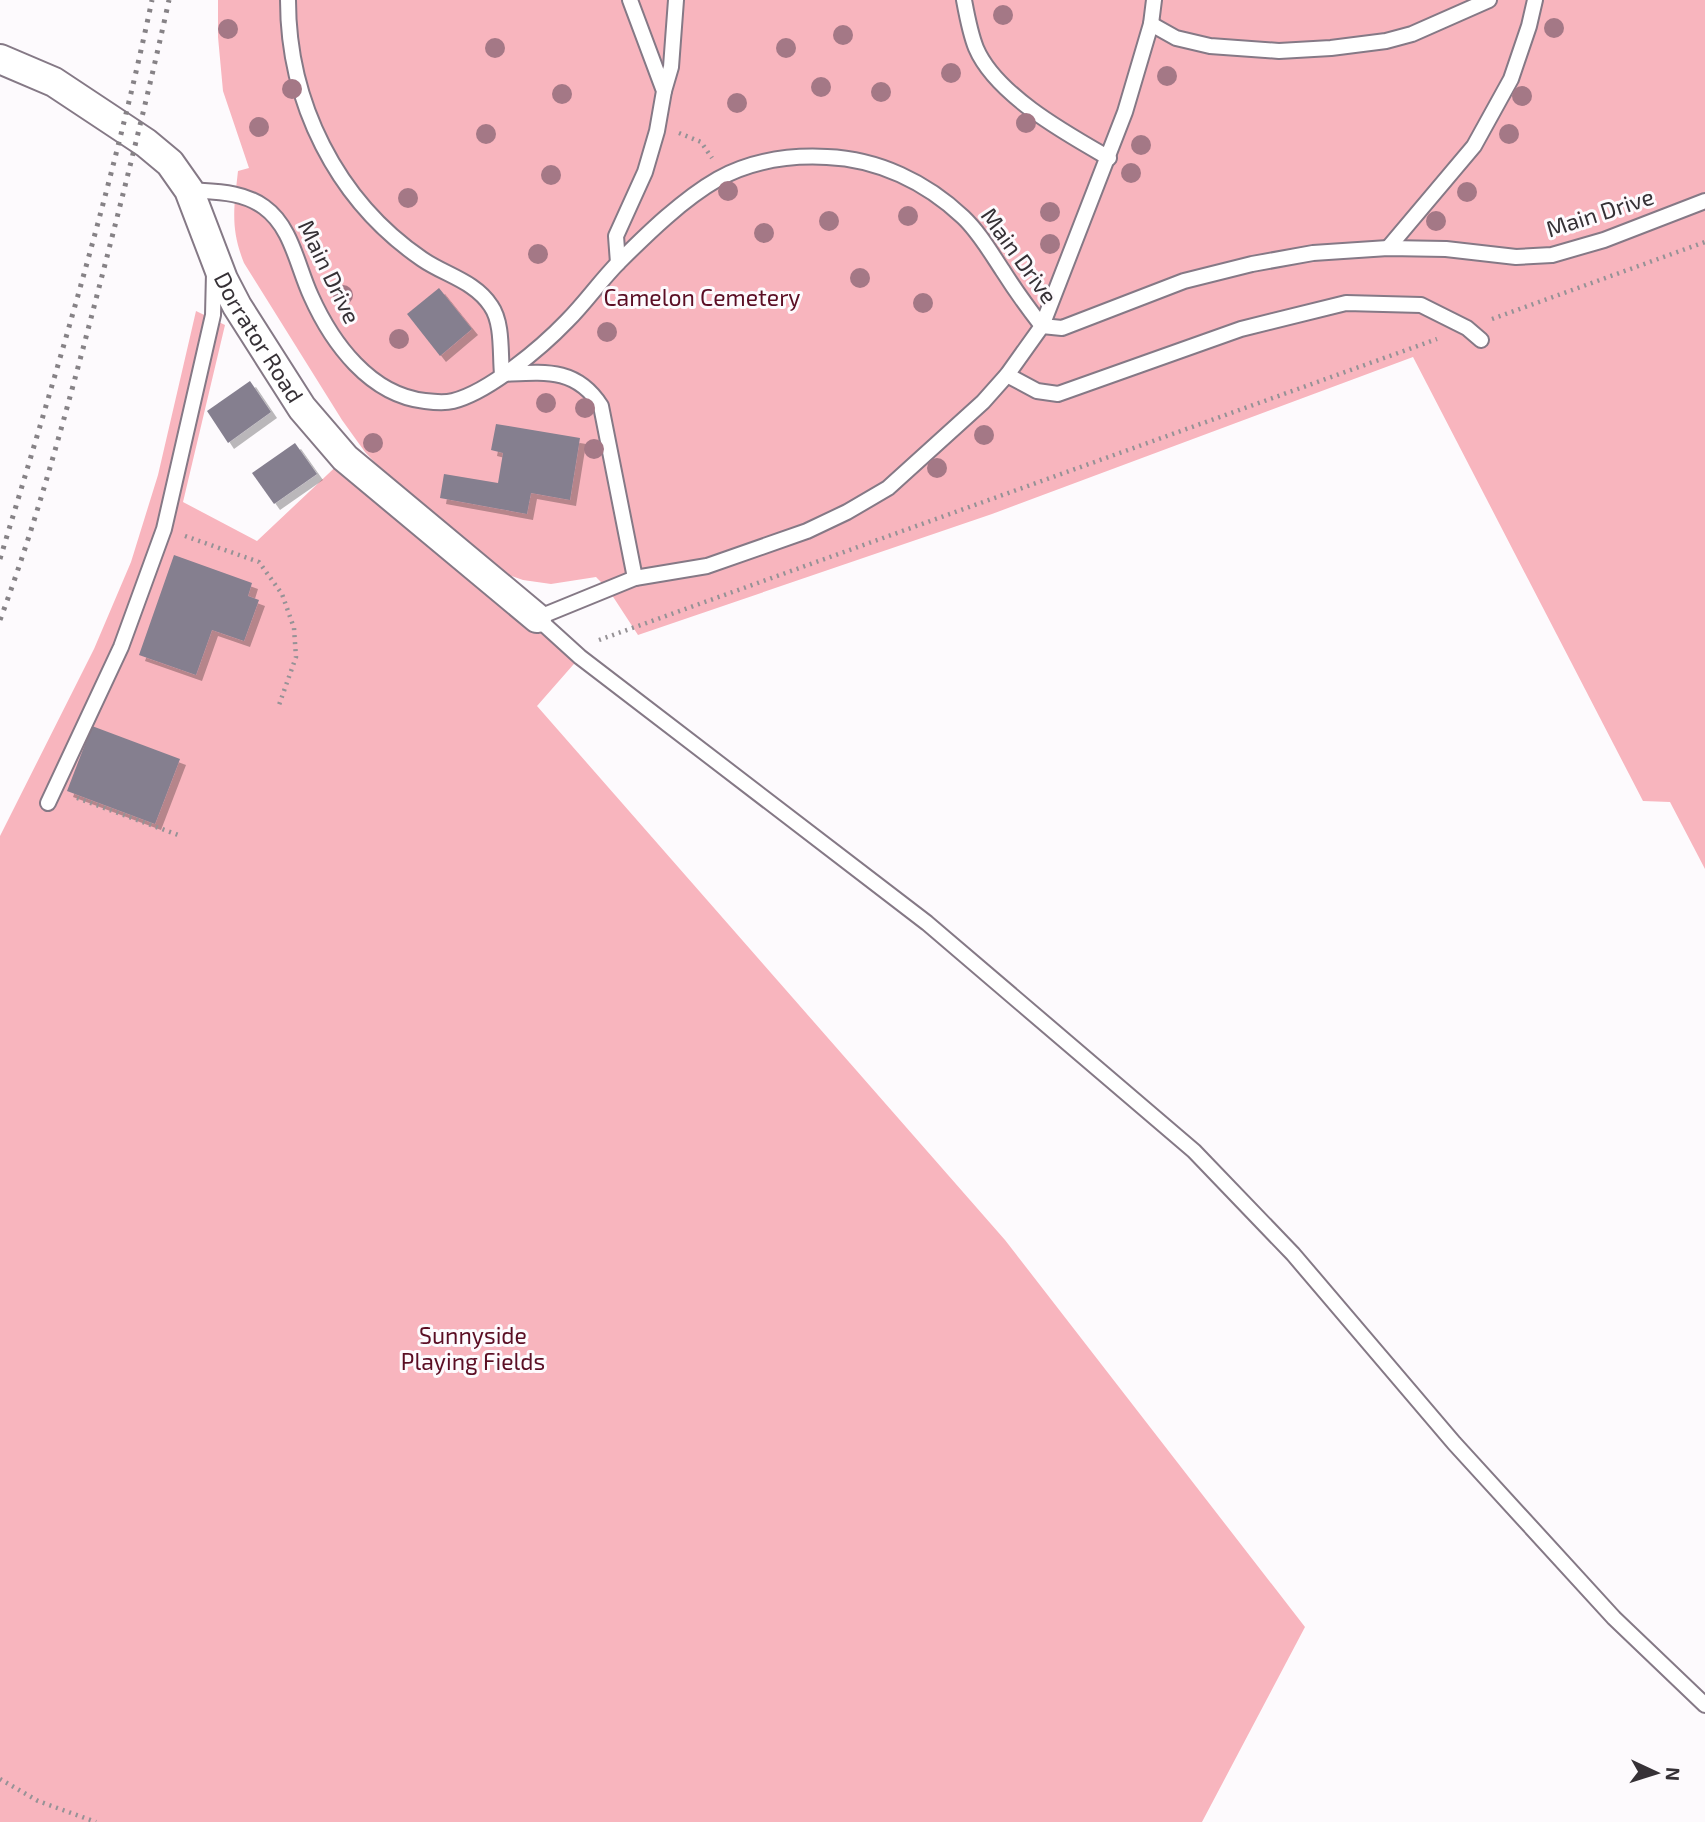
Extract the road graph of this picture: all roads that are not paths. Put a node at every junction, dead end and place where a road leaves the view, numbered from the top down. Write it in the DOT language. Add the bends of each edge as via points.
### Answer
graph roads {
  1 [pos="288,0"];
  2 [pos="630,0"];
  3 [pos="676,0"];
  4 [pos="964,0"];
  5 [pos="1154,0"];
  6 [pos="1489,0"];
  7 [pos="1535,0"];
  8 [pos="1151,24"];
  9 [pos="0,59"];
  10 [pos="664,91"];
  11 [pos="1109,158"];
  12 [pos="189,190"];
  13 [pos="1705,201"];
  14 [pos="1388,248"];
  15 [pos="214,254"];
  16 [pos="618,262"];
  17 [pos="1042,326"];
  18 [pos="1481,340"];
  19 [pos="502,374"];
  20 [pos="1007,375"];
  21 [pos="635,578"];
  22 [pos="537,618"];
  23 [pos="51,796"];
  24 [pos="1705,1705"];
  1 -- 19 [label="lane" via="295,74 307,114 338,175 391,234 423,260 480,293 493,308"];
  2 -- 10 [label="lane"];
  3 -- 10 [label="lane" via="671,67"];
  4 -- 11 [label="lane" via="977,50 994,76 1055,127"];
  5 -- 8 [label="lane"];
  6 -- 8 [label="lane" via="1412,34 1331,48 1279,51 1210,46 1176,38"];
  7 -- 14 [label="lane" via="1511,79 1474,146"];
  8 -- 11 [label="lane"];
  9 -- 12 [label="street, Dorrator Road" via="54,82 146,143 170,163"];
  10 -- 16 [label="lane" via="645,172 615,236"];
  11 -- 17 [label="lane"];
  12 -- 15 [label="street, Dorrator Road"];
  12 -- 19 [label="lane, Main Drive" via="235,193 265,207 279,222 324,321 346,353 379,386 404,398 452,401"];
  13 -- 14 [label="lane, Main Drive" via="1552,255 1516,257"];
  14 -- 17 [label="lane, Main Drive" via="1313,253 1252,264 1184,281 1062,328"];
  15 -- 22 [label="street, Dorrator Road" via="237,306 302,408 345,458"];
  15 -- 23 [label="lane" via="213,316 164,528 121,647"];
  16 -- 17 [label="lane, Main Drive" via="696,193 720,178 757,164 806,156 857,160 906,177 963,217"];
  16 -- 19 [label="lane, Main Drive" via="568,321"];
  17 -- 20 [label="lane"];
  18 -- 20 [label="lane" via="1421,305 1346,303 1241,329 1058,394 1037,391"];
  19 -- 21 [label="lane" via="542,372 573,379 601,406"];
  20 -- 21 [label="lane" via="888,488 848,512 707,566"];
  21 -- 22 [label="lane"];
  22 -- 24 [label="lane" via="572,650 927,923 1194,1151 1293,1254 1454,1443 1595,1597"];
}
